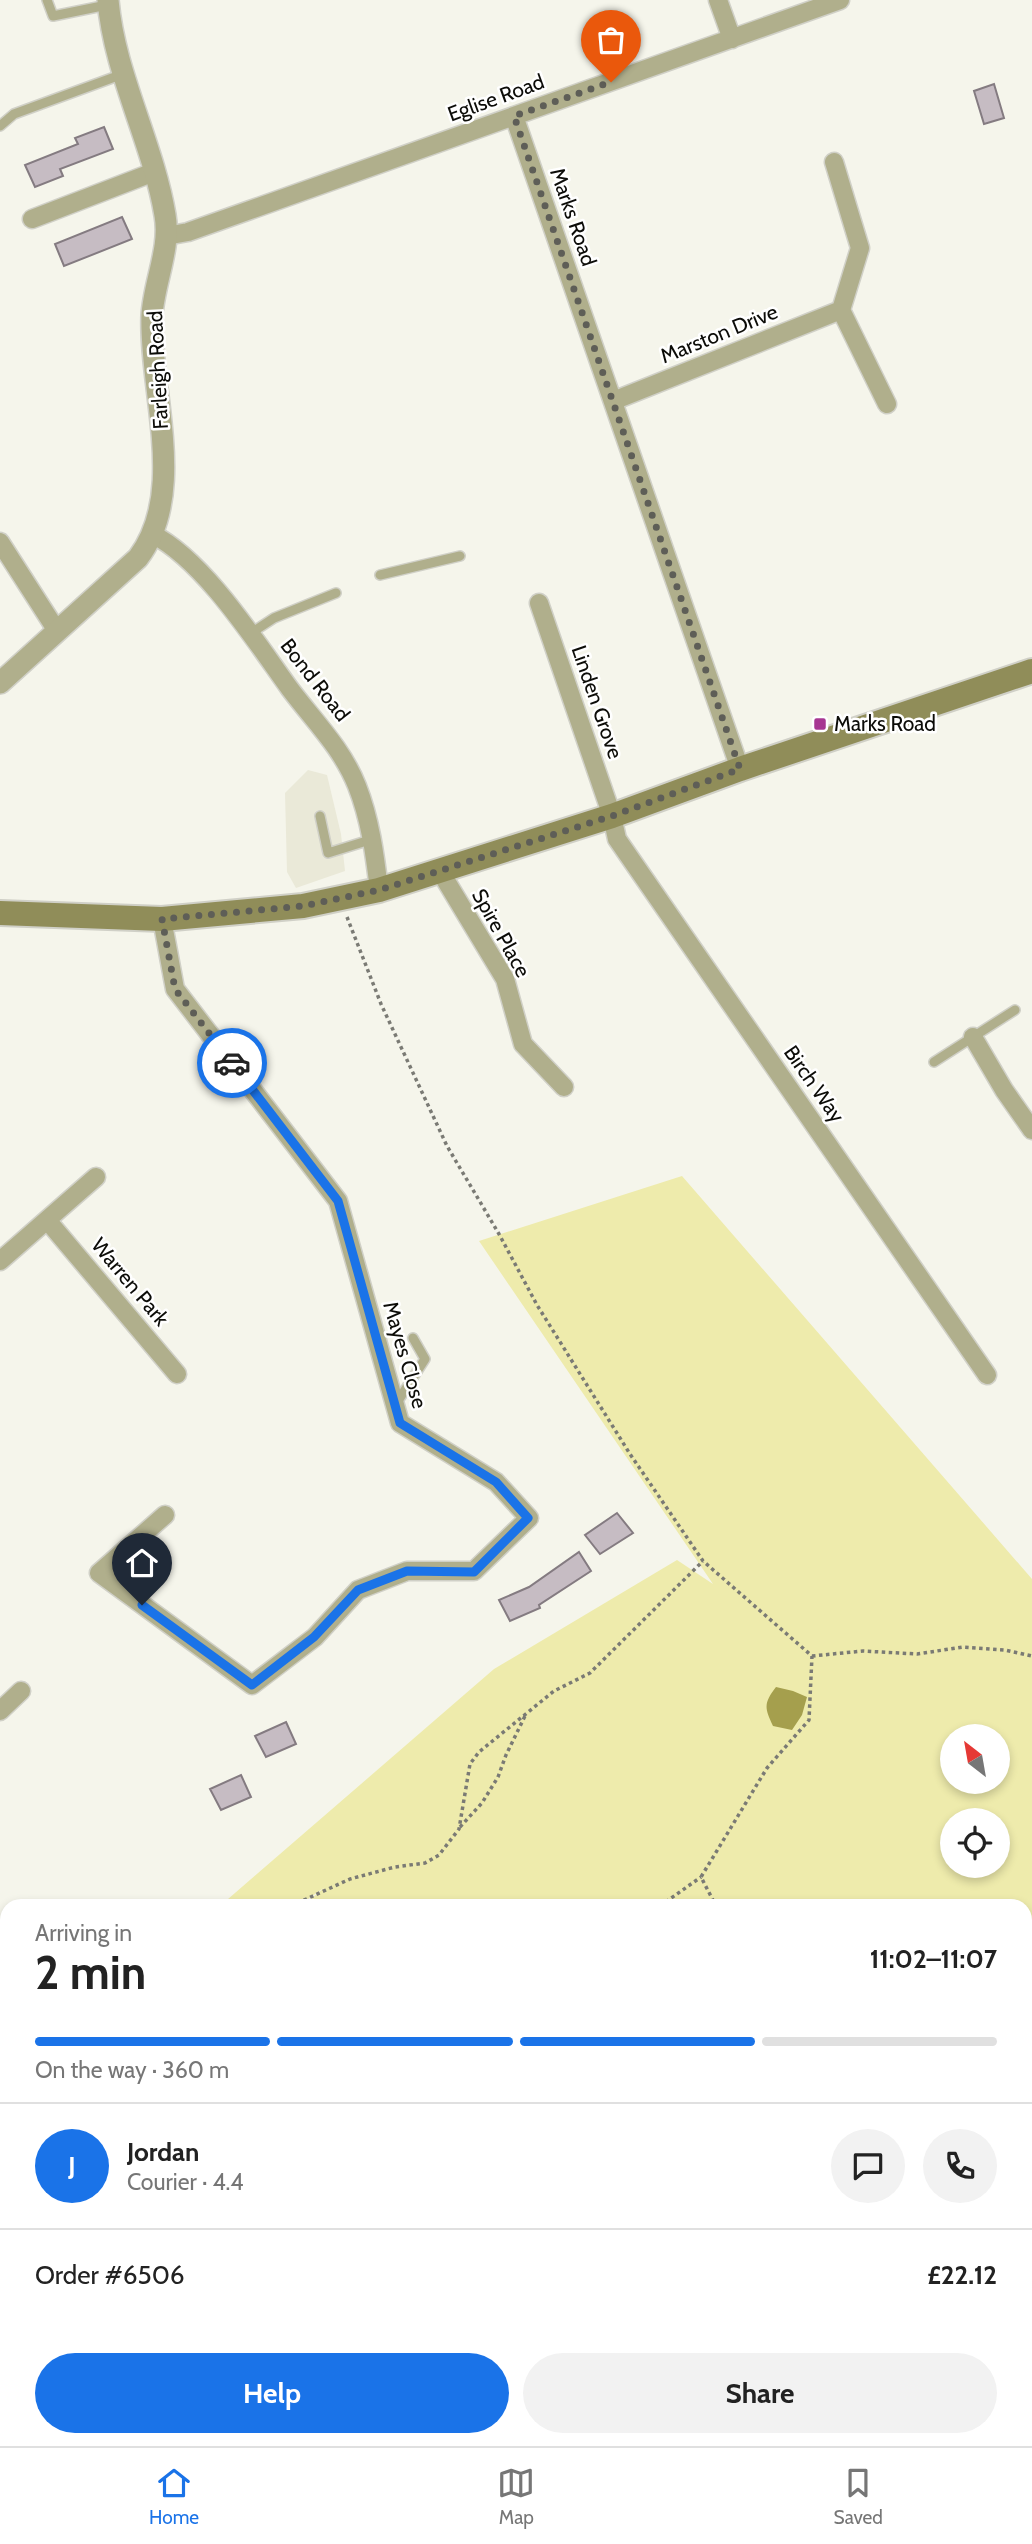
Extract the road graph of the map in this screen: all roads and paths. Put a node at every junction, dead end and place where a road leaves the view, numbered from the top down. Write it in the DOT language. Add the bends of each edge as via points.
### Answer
graph roads {
  1 [pos="47,0"];
  2 [pos="718,0"];
  3 [pos="840,0"];
  4 [pos="108,2"];
  5 [pos="732,39"];
  6 [pos="125,73"];
  7 [pos="514,116"];
  8 [pos="0,126"];
  9 [pos="834,162"];
  10 [pos="154,172"];
  11 [pos="32,219"];
  12 [pos="166,236"];
  13 [pos="841,310"];
  14 [pos="613,401"];
  15 [pos="887,404"];
  16 [pos="152,534"];
  17 [pos="0,541"];
  18 [pos="460,556"];
  19 [pos="380,575"];
  20 [pos="335,593"];
  21 [pos="539,603"];
  22 [pos="57,631"];
  23 [pos="251,633"];
  24 [pos="1032,671"];
  25 [pos="0,682"];
  26 [pos="740,769"];
  27 [pos="320,816"];
  28 [pos="612,816"];
  29 [pos="373,839"];
  30 [pos="440,871"];
  31 [pos="379,890"];
  32 [pos="340,898"];
  33 [pos="0,913"];
  34 [pos="162,919"];
  35 [pos="1015,1010"];
  36 [pos="972,1037"];
  37 [pos="934,1062"];
  38 [pos="564,1087"];
  39 [pos="1032,1130"];
  40 [pos="96,1177"];
  41 [pos="47,1220"];
  42 [pos="0,1261"];
  43 [pos="413,1338"];
  44 [pos="177,1374"];
  45 [pos="987,1375"];
  46 [pos="395,1406"];
  47 [pos="165,1515"];
  48 [pos="703,1561"];
  49 [pos="812,1656"];
  50 [pos="1032,1656"];
  51 [pos="21,1691"];
  52 [pos="0,1711"];
  53 [pos="527,1713"];
  54 [pos="459,1829"];
  55 [pos="701,1877"];
  56 [pos="306,1899"];
  57 [pos="670,1899"];
  58 [pos="712,1899"];
  1 -- 4 [label="lane" via="53,16"];
  2 -- 5 [label="street"];
  3 -- 5 [label="street, Eglise Road"];
  4 -- 6 [label="street, Farleigh Road"];
  5 -- 7 [label="street, Eglise Road"];
  6 -- 8 [label="lane" via="14,114"];
  6 -- 10 [label="street, Farleigh Road"];
  7 -- 12 [label="street, Eglise Road" via="250,211"];
  7 -- 14 [label="street, Marks Road"];
  9 -- 13 [label="street" via="860,248"];
  10 -- 11 [label="street"];
  10 -- 12 [label="street, Farleigh Road" via="166,217"];
  12 -- 16 [label="street, Farleigh Road" via="152,314 163,488"];
  13 -- 14 [label="street, Marston Drive"];
  13 -- 15 [label="street"];
  14 -- 26 [label="street, Marks Road"];
  16 -- 22 [label="street, Farleigh Road" via="129,566"];
  16 -- 23 [label="street, Bond Road" via="184,556"];
  17 -- 22 [label="street"];
  18 -- 19 [label="lane"];
  20 -- 23 [label="lane" via="274,618"];
  21 -- 28 [label="street, Linden Grove"];
  22 -- 25 [label="street, Farleigh Road"];
  23 -- 29 [label="street, Bond Road" via="339,748 357,786"];
  24 -- 26 [label="main road"];
  26 -- 28 [label="main road"];
  27 -- 29 [label="lane" via="328,853"];
  28 -- 30 [label="main road"];
  28 -- 45 [label="street, Birch Way" via="617,839"];
  29 -- 31 [label="street, Bond Road"];
  30 -- 31 [label="main road"];
  30 -- 38 [label="street, Spire Place" via="505,979 523,1044"];
  31 -- 32 [label="main road"];
  32 -- 34 [label="main road" via="303,906"];
  32 -- 48 [label="path" via="381,1004 447,1146 537,1305"];
  33 -- 34 [label="main road"];
  34 -- 46 [label="street, Mayes Close" via="175,989 338,1201"];
  35 -- 36 [label="lane"];
  36 -- 37 [label="lane"];
  36 -- 39 [label="street"];
  40 -- 41 [label="street"];
  41 -- 42 [label="street"];
  41 -- 44 [label="street, Warren Park"];
  43 -- 46 [label="lane" via="425,1359"];
  46 -- 47 [label="street, Mayes Close" via="400,1423 496,1482 528,1518 474,1572 407,1571 358,1590 314,1637 252,1685 99,1573"];
  48 -- 49 [label="path"];
  48 -- 53 [label="path" via="590,1673 554,1691"];
  49 -- 50 [label="path" via="863,1651 918,1654 963,1647"];
  49 -- 55 [label="path" via="809,1720 767,1768"];
  51 -- 52 [label="street"];
  53 -- 54 [label="path" via="498,1777"];
  53 -- 54 [label="path" via="470,1764"];
  54 -- 56 [label="path" via="439,1854 425,1863 350,1879"];
  55 -- 57 [label="path"];
  55 -- 58 [label="path"];
}
